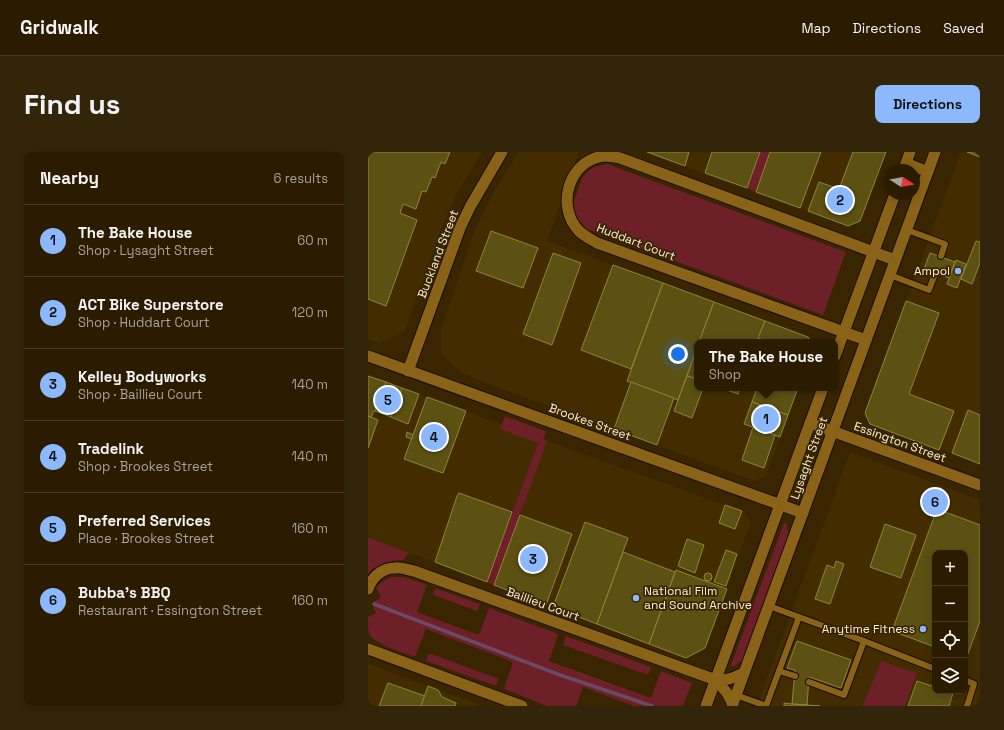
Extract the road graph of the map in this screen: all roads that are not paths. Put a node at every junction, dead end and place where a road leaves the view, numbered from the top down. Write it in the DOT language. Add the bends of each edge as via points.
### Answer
graph roads {
  1 [pos="502,152"];
  2 [pos="910,152"];
  3 [pos="935,152"];
  4 [pos="906,164"];
  5 [pos="920,170"];
  6 [pos="928,172"];
  7 [pos="893,200"];
  8 [pos="906,230"];
  9 [pos="873,252"];
  10 [pos="941,256"];
  11 [pos="896,260"];
  12 [pos="935,274"];
  13 [pos="890,275"];
  14 [pos="844,332"];
  15 [pos="866,340"];
  16 [pos="838,348"];
  17 [pos="368,356"];
  18 [pos="408,371"];
  19 [pos="822,391"];
  20 [pos="810,423"];
  21 [pos="833,431"];
  22 [pos="980,485"];
  23 [pos="780,505"];
  24 [pos="803,513"];
  25 [pos="368,588"];
  26 [pos="769,606"];
  27 [pos="799,618"];
  28 [pos="864,641"];
  29 [pos="368,649"];
  30 [pos="932,668"];
  31 [pos="779,671"];
  32 [pos="744,673"];
  33 [pos="795,676"];
  34 [pos="716,680"];
  35 [pos="968,681"];
  36 [pos="809,682"];
  37 [pos="734,702"];
  38 [pos="522,706"];
  39 [pos="706,706"];
  40 [pos="766,706"];
  41 [pos="967,706"];
  1 -- 18 [label="street, Buckland Street" via="460,228"];
  2 -- 4 [label="street"];
  3 -- 6 [label="street, Lysaght Street"];
  5 -- 6 [label="street"];
  6 -- 8 [label="street, Lysaght Street"];
  7 -- 9 [label="street"];
  8 -- 10 [label="lane" via="945,244"];
  8 -- 11 [label="street, Lysaght Street"];
  9 -- 11 [label="street, Huddart Court"];
  9 -- 14 [label="street"];
  9 -- 14 [label="street, Huddart Court" via="620,158 596,158 582,166 570,183 567,206 572,223 586,237 597,243"];
  11 -- 13 [label="street, Lysaght Street"];
  12 -- 13 [label="lane" via="929,290"];
  13 -- 15 [label="street, Lysaght Street"];
  14 -- 15 [label="street, Huddart Court"];
  14 -- 16 [label="street"];
  15 -- 21 [label="street, Lysaght Street"];
  17 -- 18 [label="street, Brookes Street"];
  18 -- 23 [label="street, Brookes Street"];
  19 -- 20 [label="street, Lysaght Street"];
  20 -- 21 [label="street, Essington Street"];
  20 -- 23 [label="street, Lysaght Street"];
  21 -- 22 [label="street, Essington Street"];
  21 -- 24 [label="street, Lysaght Street"];
  23 -- 24 [label="street, Brookes Street"];
  23 -- 34 [label="street, Lysaght Street"];
  24 -- 26 [label="street, Lysaght Street"];
  25 -- 34 [label="street, Baillieu Court" via="374,578 384,570 401,568"];
  26 -- 27 [label="lane"];
  26 -- 32 [label="street, Lysaght Street"];
  27 -- 28 [label="lane"];
  27 -- 31 [label="lane"];
  28 -- 30 [label="lane"];
  28 -- 36 [label="lane" via="844,695"];
  29 -- 38 [label="street"];
  31 -- 33 [label="lane"];
  31 -- 40 [label="lane"];
  32 -- 34 [label="street" via="729,679"];
  32 -- 37 [label="street, Lysaght Street"];
  34 -- 37 [label="street"];
  34 -- 39 [label="street, Lysaght Street"];
  35 -- 41 [label="lane" via="974,684"];
  37 -- 40 [label="lane"];
}
